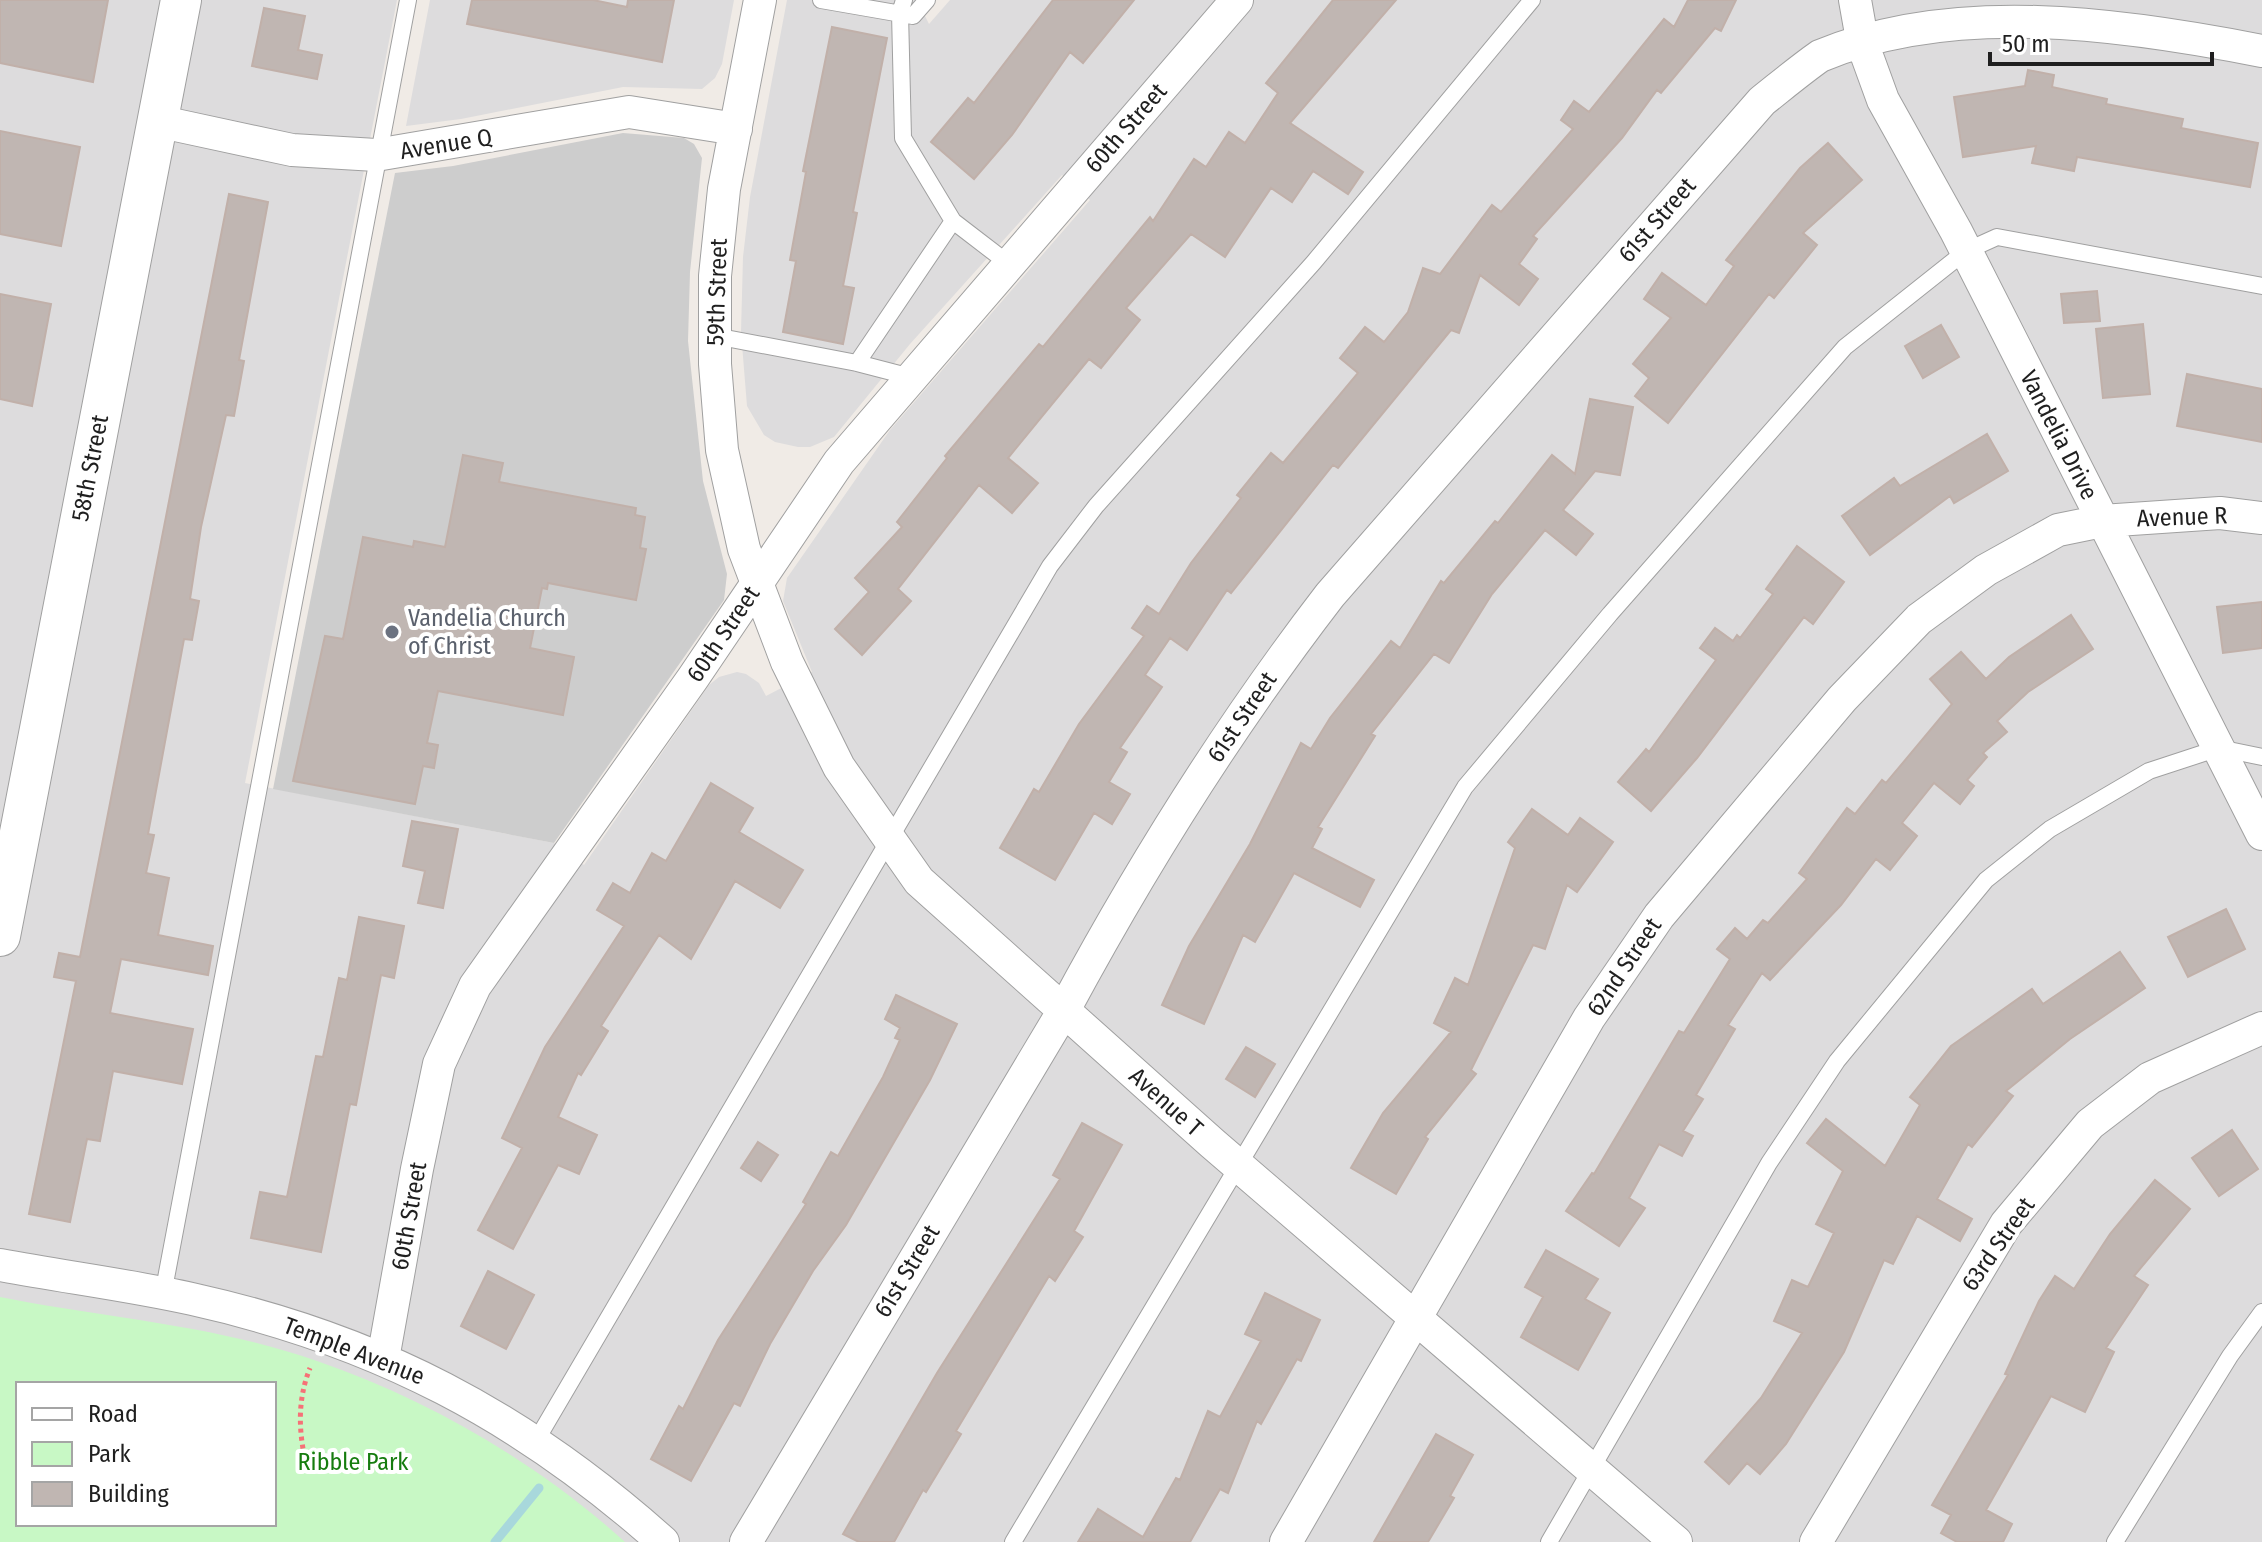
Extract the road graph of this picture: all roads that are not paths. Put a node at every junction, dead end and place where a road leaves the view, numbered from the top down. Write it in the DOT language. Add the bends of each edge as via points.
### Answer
graph roads {
  1 [pos="181,0"];
  2 [pos="408,0"];
  3 [pos="760,0"];
  4 [pos="821,0"];
  5 [pos="927,0"];
  6 [pos="1237,0"];
  7 [pos="1532,0"];
  8 [pos="1855,0"];
  9 [pos="902,7"];
  10 [pos="1862,35"];
  11 [pos="2262,51"];
  12 [pos="157,121"];
  13 [pos="736,129"];
  14 [pos="376,155"];
  15 [pos="953,221"];
  16 [pos="1966,251"];
  17 [pos="1009,264"];
  18 [pos="2262,286"];
  19 [pos="715,336"];
  20 [pos="857,363"];
  21 [pos="911,377"];
  22 [pos="2262,518"];
  23 [pos="2102,521"];
  24 [pos="757,583"];
  25 [pos="2219,748"];
  26 [pos="2262,757"];
  27 [pos="2262,834"];
  28 [pos="891,840"];
  29 [pos="7,863"];
  30 [pos="0,936"];
  31 [pos="1064,1010"];
  32 [pos="2262,1028"];
  33 [pos="1237,1164"];
  34 [pos="0,1265"];
  35 [pos="163,1294"];
  36 [pos="2262,1312"];
  37 [pos="1417,1318"];
  38 [pos="383,1359"];
  39 [pos="536,1441"];
  40 [pos="1592,1470"];
  41 [pos="663,1542"];
  42 [pos="746,1542"];
  43 [pos="1013,1542"];
  44 [pos="1286,1542"];
  45 [pos="1549,1542"];
  46 [pos="1676,1542"];
  47 [pos="1816,1542"];
  48 [pos="2115,1542"];
  1 -- 12 [label="street, 58th Street"];
  2 -- 14 [label="lane"];
  3 -- 13 [label="street, 59th Street"];
  4 -- 9 [label="lane"];
  5 -- 9 [label="lane" via="913,16"];
  6 -- 17 [label="street, 60th Street"];
  7 -- 28 [label="lane" via="1314,262 1086,518 1050,566"];
  8 -- 10 [label="street"];
  9 -- 15 [label="lane" via="903,138"];
  10 -- 11 [label="street" via="1889,23 1967,7 2044,9"];
  10 -- 16 [label="street, Vandelia Drive" via="1883,100"];
  10 -- 31 [label="street, 61st Street" via="1822,55 1762,101 1330,595 1229,732"];
  12 -- 14 [label="street, Avenue Q" via="292,150"];
  12 -- 29 [label="street, 58th Street"];
  13 -- 14 [label="street, Avenue Q" via="629,112"];
  13 -- 19 [label="street, 59th Street" via="716,261"];
  14 -- 35 [label="lane"];
  15 -- 17 [label="lane"];
  15 -- 20 [label="lane"];
  16 -- 18 [label="lane" via="1997,237"];
  16 -- 23 [label="street, Vandelia Drive"];
  16 -- 33 [label="lane" via="1845,347 1465,787"];
  17 -- 21 [label="street, 60th Street"];
  19 -- 20 [label="lane"];
  19 -- 24 [label="street, 59th Street" via="722,450"];
  20 -- 21 [label="lane"];
  21 -- 24 [label="street, 60th Street" via="839,462"];
  22 -- 23 [label="street, Avenue R" via="2220,513"];
  23 -- 25 [label="street, Vandelia Drive"];
  23 -- 37 [label="street, 62nd Street" via="2058,530 1986,570 1919,619 1842,699 1641,941 1589,1018"];
  24 -- 28 [label="street, Avenue T" via="787,662 839,767"];
  24 -- 38 [label="street, 60th Street" via="475,986 439,1064"];
  25 -- 26 [label="lane"];
  25 -- 27 [label="street, Vandelia Drive"];
  25 -- 40 [label="lane" via="2149,771 2050,829 1986,880 1837,1061 1769,1163"];
  28 -- 31 [label="street, Avenue T" via="919,881"];
  28 -- 39 [label="lane"];
  29 -- 30 [label="street, 58th Street"];
  31 -- 33 [label="street, Avenue T"];
  31 -- 42 [label="street, 61st Street"];
  32 -- 47 [label="street, 63rd Street" via="2150,1078 2090,1124 2006,1224"];
  33 -- 37 [label="street, Avenue T"];
  33 -- 43 [label="lane"];
  34 -- 35 [label="street, Temple Avenue"];
  35 -- 38 [label="street, Temple Avenue" via="280,1322"];
  36 -- 48 [label="lane"];
  37 -- 40 [label="street, Avenue T"];
  37 -- 44 [label="street, 62nd Street"];
  38 -- 39 [label="street, Temple Avenue" via="487,1410"];
  39 -- 41 [label="street, Temple Avenue" via="612,1496"];
  40 -- 45 [label="lane"];
  40 -- 46 [label="street, Avenue T"];
}
